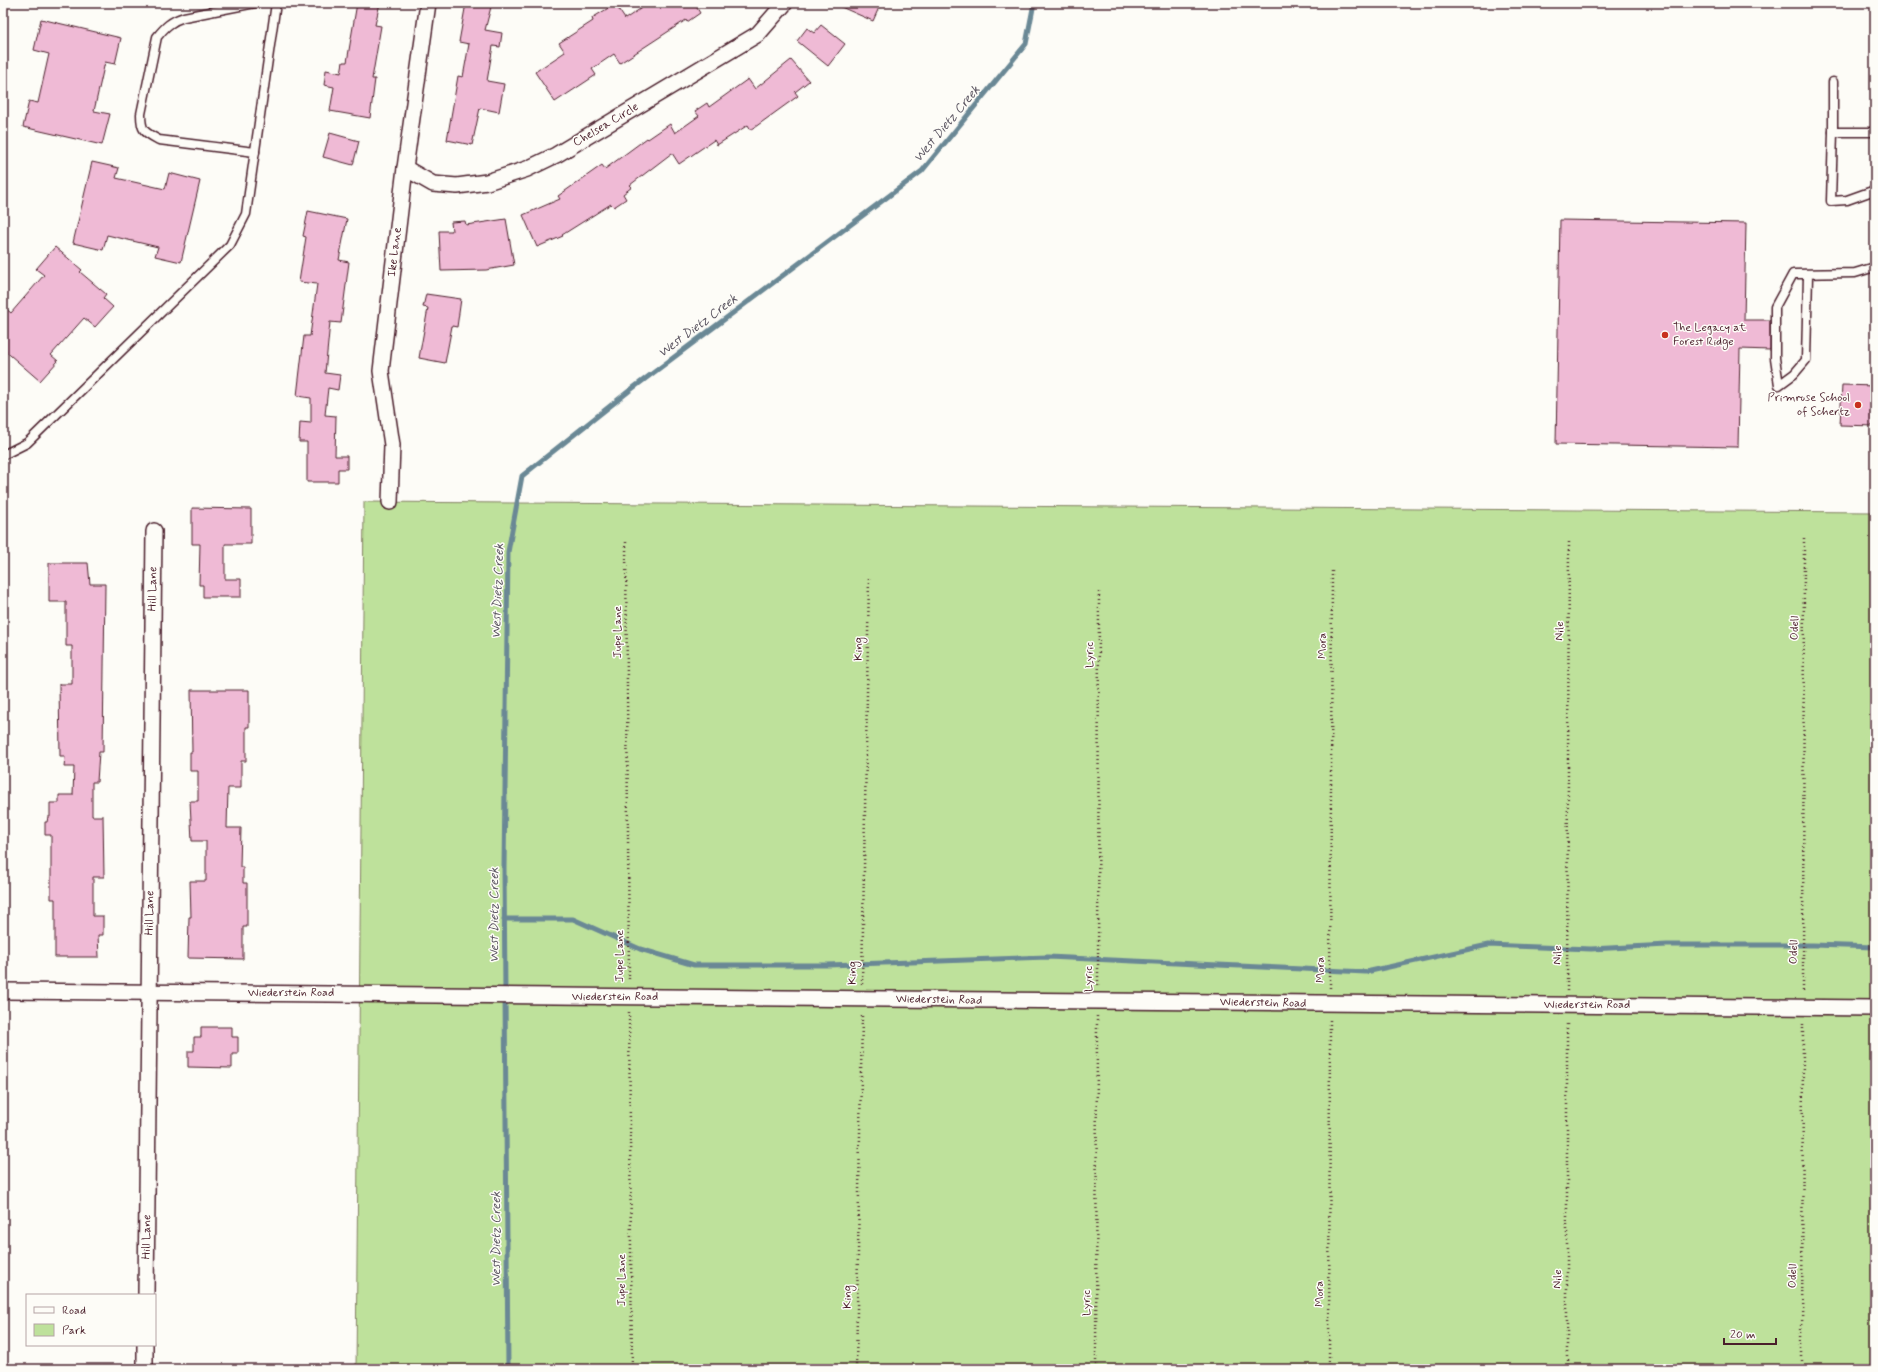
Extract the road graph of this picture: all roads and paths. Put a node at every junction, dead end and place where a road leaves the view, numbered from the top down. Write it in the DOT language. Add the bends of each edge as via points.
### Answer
graph roads {
  1 [pos="255,3"];
  2 [pos="276,3"];
  3 [pos="428,3"];
  4 [pos="785,3"];
  5 [pos="1833,82"];
  6 [pos="1833,132"];
  7 [pos="1875,132"];
  8 [pos="255,152"];
  9 [pos="405,168"];
  10 [pos="1875,190"];
  11 [pos="1875,267"];
  12 [pos="1808,275"];
  13 [pos="3,456"];
  14 [pos="390,502"];
  15 [pos="154,532"];
  16 [pos="1804,536"];
  17 [pos="1569,540"];
  18 [pos="626,542"];
  19 [pos="1332,570"];
  20 [pos="869,576"];
  21 [pos="1099,589"];
  22 [pos="3,991"];
  23 [pos="149,992"];
  24 [pos="629,997"];
  25 [pos="862,999"];
  26 [pos="1097,1001"];
  27 [pos="1330,1003"];
  28 [pos="1567,1005"];
  29 [pos="1803,1007"];
  30 [pos="1875,1008"];
  31 [pos="146,1294"];
  32 [pos="145,1346"];
  33 [pos="145,1369"];
  34 [pos="632,1369"];
  35 [pos="856,1369"];
  36 [pos="1096,1369"];
  37 [pos="1329,1369"];
  38 [pos="1567,1369"];
  39 [pos="1802,1369"];
  1 -- 8 [label="lane" via="184,17 164,27 157,37 141,120 141,127 147,134 159,140"];
  2 -- 8 [label="lane"];
  3 -- 9 [label="street, Ike Lane"];
  4 -- 9 [label="street, Chelsea Circle" via="758,34 556,155 526,169 487,182 457,186 433,184"];
  5 -- 6 [label="lane"];
  6 -- 7 [label="lane"];
  6 -- 10 [label="lane" via="1831,200 1847,200"];
  8 -- 13 [label="lane" via="246,214 230,245 27,443"];
  9 -- 14 [label="street, Ike Lane" via="381,371 392,445"];
  11 -- 12 [label="lane" via="1855,273"];
  12 -- 12 [label="lane" via="1793,274 1775,307 1775,358 1779,385 1794,374 1806,360"];
  15 -- 23 [label="street, Hill Lane"];
  16 -- 29 [label="path, Odell"];
  17 -- 28 [label="path, Nile"];
  18 -- 24 [label="path, Jupe Lane"];
  19 -- 27 [label="path, Mora"];
  20 -- 25 [label="path, King"];
  21 -- 26 [label="path, Lyric"];
  22 -- 23 [label="street, Wiederstein Road"];
  23 -- 24 [label="street, Wiederstein Road"];
  23 -- 31 [label="street, Hill Lane"];
  24 -- 25 [label="street, Wiederstein Road"];
  24 -- 34 [label="path, Jupe Lane"];
  25 -- 26 [label="street, Wiederstein Road"];
  25 -- 35 [label="path, King"];
  26 -- 27 [label="street, Wiederstein Road"];
  26 -- 36 [label="path, Lyric"];
  27 -- 28 [label="street, Wiederstein Road"];
  27 -- 37 [label="path, Mora"];
  28 -- 29 [label="street, Wiederstein Road"];
  28 -- 38 [label="path, Nile"];
  29 -- 30 [label="street, Wiederstein Road"];
  29 -- 39 [label="path, Odell"];
  32 -- 33 [label="street"];
}
